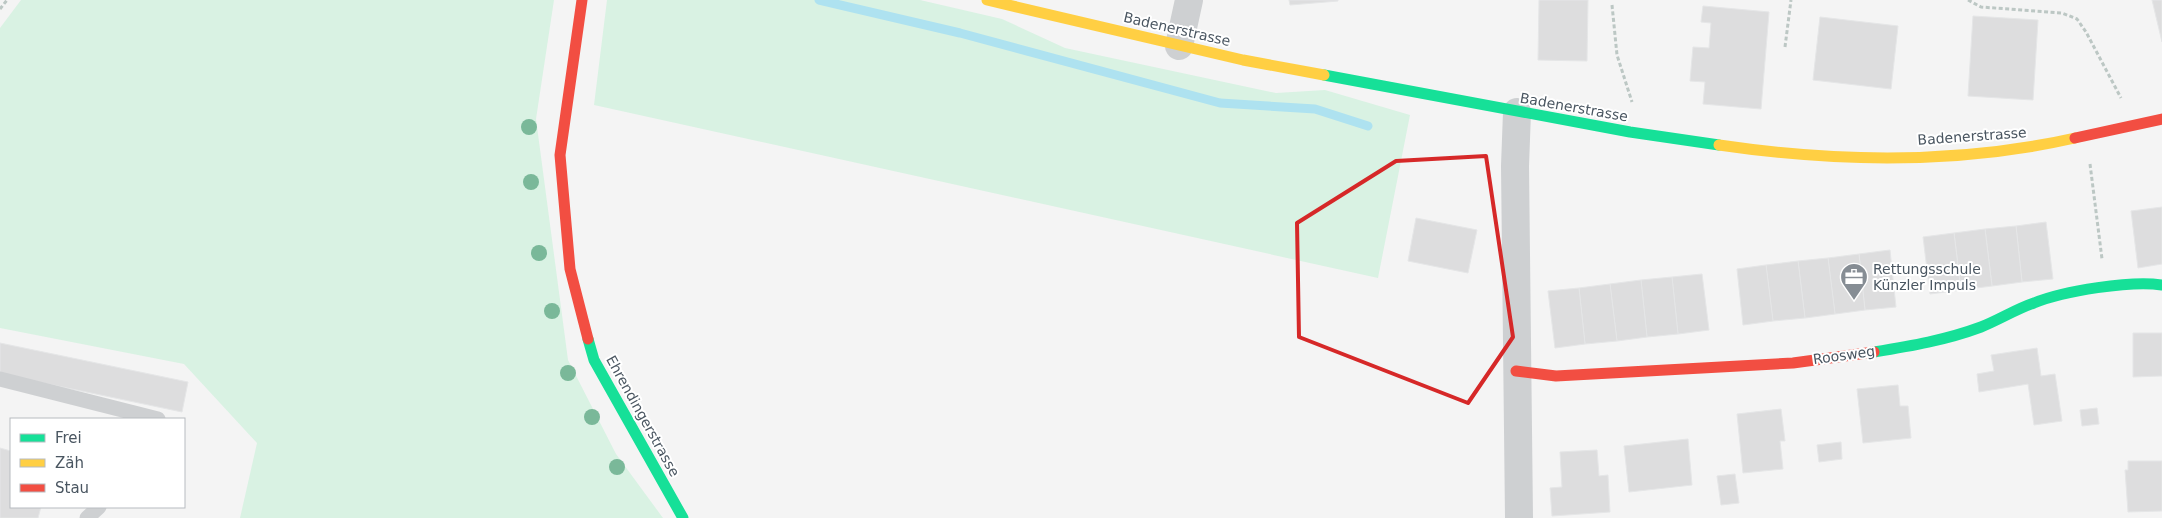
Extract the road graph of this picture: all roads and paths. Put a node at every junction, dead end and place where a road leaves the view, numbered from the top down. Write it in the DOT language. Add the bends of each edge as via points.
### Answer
graph roads {
  1 [pos="7,0"];
  2 [pos="582,0"];
  3 [pos="986,0"];
  4 [pos="1189,0"];
  5 [pos="1791,0"];
  6 [pos="1968,0"];
  7 [pos="1612,5"];
  8 [pos="0,9"];
  9 [pos="1179,46"];
  10 [pos="1785,47"];
  11 [pos="1517,112"];
  12 [pos="2162,119"];
  13 [pos="2125,127"];
  14 [pos="1630,132"];
  15 [pos="2086,136"];
  16 [pos="2162,285"];
  17 [pos="2106,289"];
  18 [pos="1516,371"];
  19 [pos="0,379"];
  20 [pos="154,418"];
  21 [pos="98,508"];
  22 [pos="87,518"];
  23 [pos="683,518"];
  24 [pos="1518,518"];
  1 -- 8 [label="path"];
  2 -- 23 [label="street, Ehrendingerstrasse" via="560,155 570,270 594,360"];
  3 -- 9 [label="street, Badenerstrasse"];
  4 -- 9 [label="street"];
  5 -- 10 [label="path"];
  6 -- 13 [label="path" via="1981,7 2062,13 2077,19 2120,97"];
  7 -- 14 [label="path" via="1618,55 1632,102"];
  9 -- 11 [label="street, Badenerstrasse"];
  11 -- 14 [label="street, Badenerstrasse"];
  11 -- 18 [label="street"];
  12 -- 13 [label="street, Badenerstrasse"];
  13 -- 15 [label="street, Badenerstrasse"];
  14 -- 15 [label="street, Badenerstrasse" via="1762,151 1857,156 1948,154 2040,146"];
  15 -- 17 [label="path"];
  16 -- 17 [label="street, Roosweg" via="2149,283"];
  17 -- 18 [label="street, Roosweg" via="2036,302 1983,326 1914,346 1802,361 1556,376"];
  18 -- 24 [label="street"];
  19 -- 20 [label="lane"];
  21 -- 22 [label="lane"];
}
